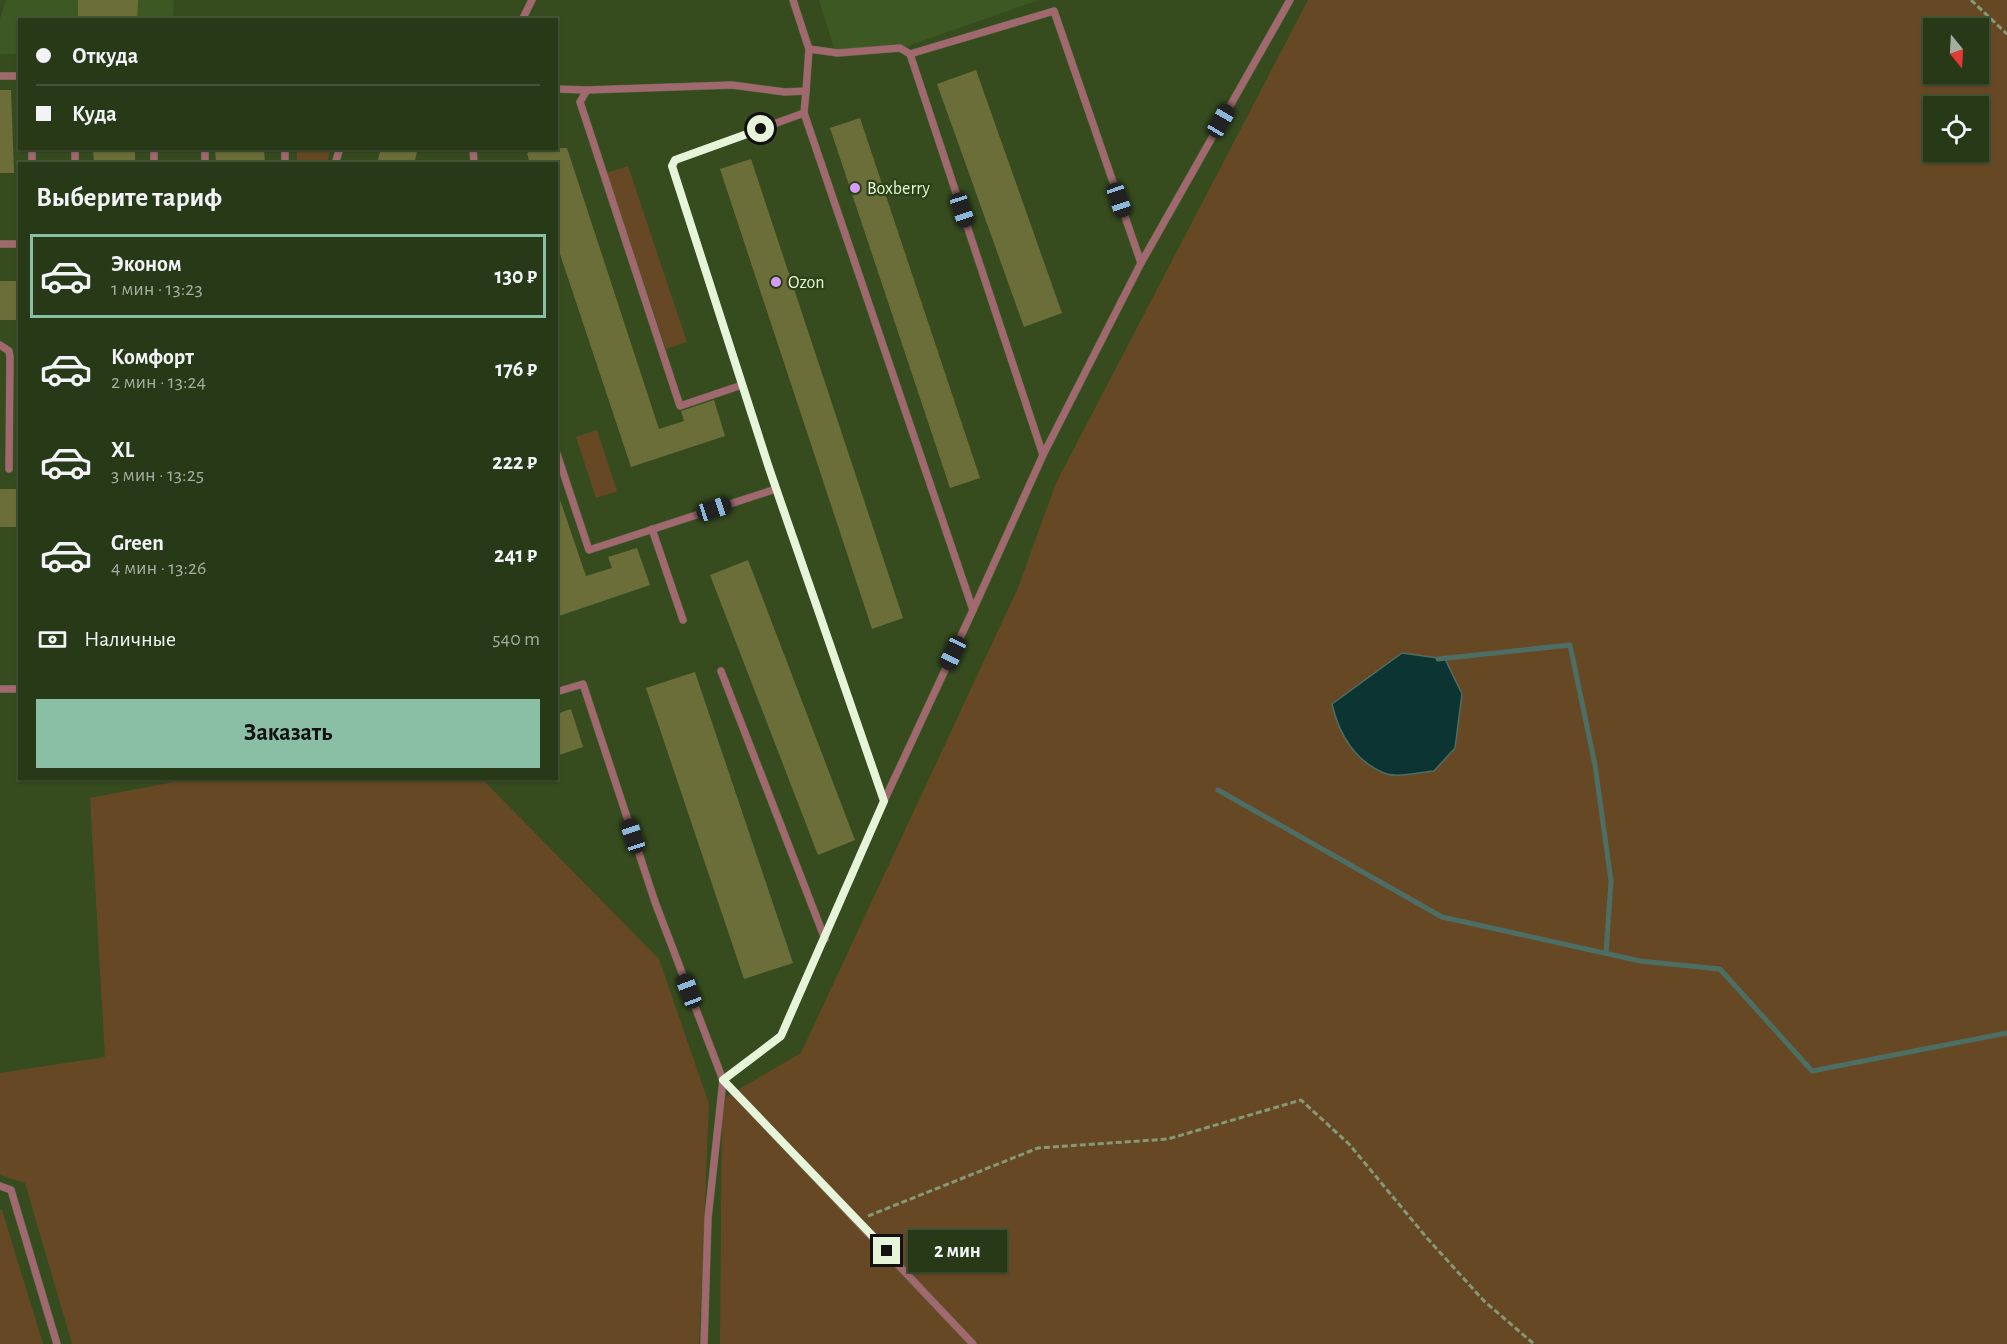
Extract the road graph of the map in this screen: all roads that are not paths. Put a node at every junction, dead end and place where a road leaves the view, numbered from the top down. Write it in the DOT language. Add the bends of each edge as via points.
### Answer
graph roads {
  1 [pos="532,0"];
  2 [pos="793,0"];
  3 [pos="1290,0"];
  4 [pos="523,18"];
  5 [pos="809,49"];
  6 [pos="910,54"];
  7 [pos="0,76"];
  8 [pos="18,76"];
  9 [pos="558,89"];
  10 [pos="587,90"];
  11 [pos="806,91"];
  12 [pos="804,113"];
  13 [pos="0,244"];
  14 [pos="18,244"];
  15 [pos="1141,263"];
  16 [pos="0,345"];
  17 [pos="742,386"];
  18 [pos="1043,455"];
  19 [pos="558,457"];
  20 [pos="9,469"];
  21 [pos="776,489"];
  22 [pos="652,529"];
  23 [pos="973,610"];
  24 [pos="683,620"];
  25 [pos="721,671"];
  26 [pos="0,689"];
  27 [pos="18,689"];
  28 [pos="558,691"];
  29 [pos="884,801"];
  30 [pos="825,939"];
  31 [pos="723,1080"];
  32 [pos="0,1186"];
  33 [pos="57,1344"];
  34 [pos="704,1344"];
  35 [pos="973,1344"];
  1 -- 4 [label="lane"];
  2 -- 5 [label="lane"];
  3 -- 15 [label="lane"];
  5 -- 6 [label="lane" via="838,52 900,48"];
  5 -- 11 [label="lane"];
  6 -- 15 [label="lane" via="1054,11"];
  6 -- 18 [label="lane"];
  7 -- 8 [label="lane"];
  9 -- 10 [label="lane"];
  10 -- 11 [label="lane" via="732,85"];
  10 -- 17 [label="lane" via="580,102 680,406"];
  11 -- 12 [label="lane"];
  12 -- 17 [label="lane" via="675,160 672,166"];
  12 -- 23 [label="lane"];
  13 -- 14 [label="lane"];
  15 -- 18 [label="lane"];
  16 -- 20 [label="lane" via="9,351 10,357"];
  17 -- 21 [label="lane"];
  18 -- 23 [label="lane"];
  19 -- 22 [label="lane" via="589,550"];
  21 -- 22 [label="lane"];
  21 -- 29 [label="lane"];
  22 -- 24 [label="lane"];
  23 -- 29 [label="lane"];
  25 -- 30 [label="lane"];
  26 -- 27 [label="lane"];
  28 -- 31 [label="lane" via="583,684 655,902"];
  29 -- 30 [label="lane"];
  30 -- 31 [label="lane" via="781,1036"];
  31 -- 34 [label="lane" via="708,1218"];
  31 -- 35 [label="lane"];
  32 -- 33 [label="lane" via="11,1190"];
}
